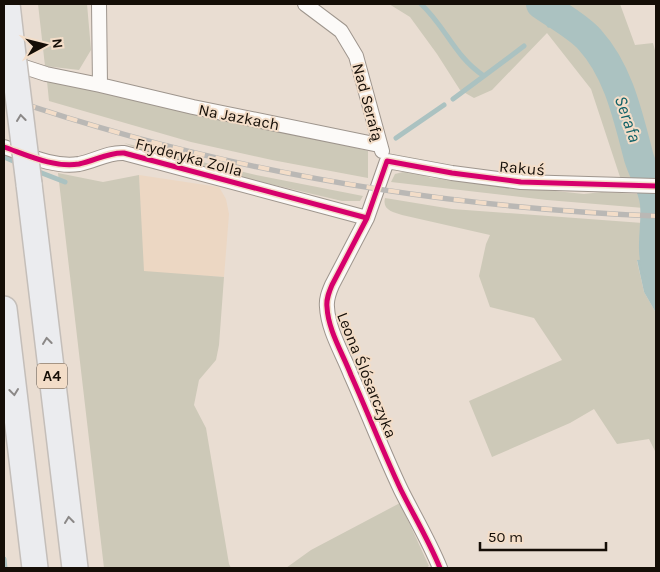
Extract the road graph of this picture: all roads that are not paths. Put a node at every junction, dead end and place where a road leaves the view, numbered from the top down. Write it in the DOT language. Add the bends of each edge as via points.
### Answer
graph roads {
  1 [pos="7,4"];
  2 [pos="99,4"];
  3 [pos="305,4"];
  4 [pos="8,49"];
  5 [pos="100,84"];
  6 [pos="379,145"];
  7 [pos="4,147"];
  8 [pos="387,161"];
  9 [pos="656,186"];
  10 [pos="367,218"];
  11 [pos="4,309"];
  12 [pos="34,568"];
  13 [pos="75,568"];
  14 [pos="440,568"];
  1 -- 4 [label="highway, A4"];
  2 -- 5 [label="street"];
  3 -- 6 [label="street, Nad Serafą" via="341,31 356,56"];
  4 -- 5 [label="street, Na Jazkach" via="46,74"];
  13 -- 4 [label="highway, A4, one-way, bridge" via="28,184"];
  5 -- 6 [label="street, Na Jazkach" via="193,107"];
  6 -- 8 [label="street, Nad Serafą"];
  7 -- 10 [label="street, Fryderyka Zolla" via="42,160 73,164 112,153 124,153"];
  8 -- 9 [label="street, Rakuś" via="521,182"];
  8 -- 10 [label="street, Leona Ślósarczyka"];
  10 -- 14 [label="street, Leona Ślósarczyka" via="332,285 327,302 330,321 387,458"];
  11 -- 12 [label="highway, A4, one-way"];
}
